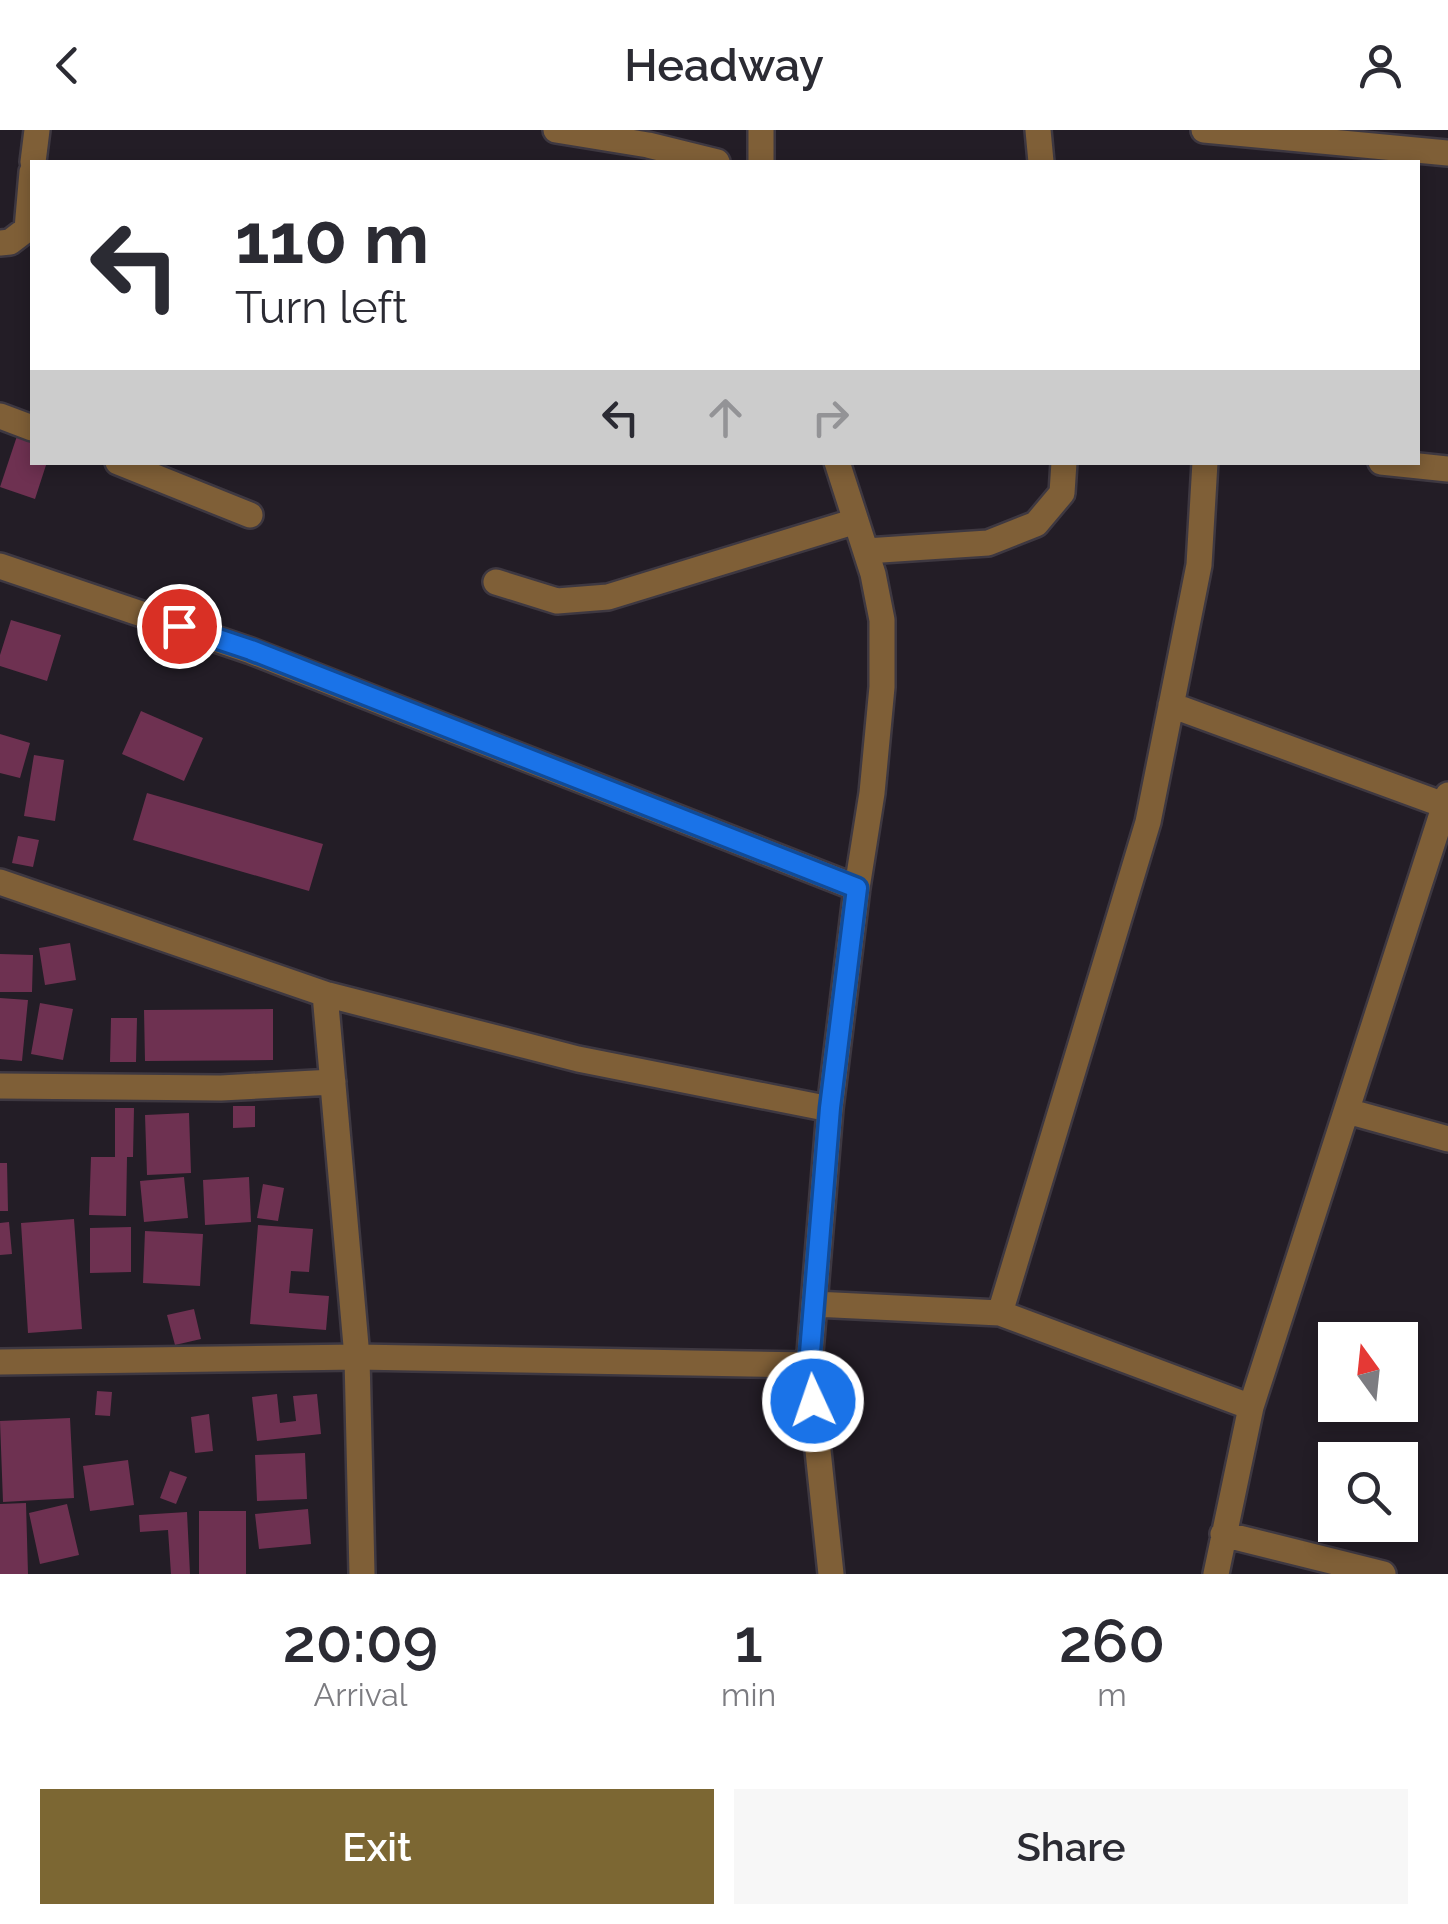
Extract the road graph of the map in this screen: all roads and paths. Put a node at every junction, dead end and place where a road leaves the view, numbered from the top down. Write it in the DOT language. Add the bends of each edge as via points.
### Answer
graph roads {
  1 [pos="37,130"];
  2 [pos="556,130"];
  3 [pos="760,130"];
  4 [pos="1038,130"];
  5 [pos="1204,130"];
  6 [pos="1448,153"];
  7 [pos="34,160"];
  8 [pos="709,160"];
  9 [pos="761,160"];
  10 [pos="1041,160"];
  11 [pos="30,195"];
  12 [pos="0,244"];
  13 [pos="0,416"];
  14 [pos="30,427"];
  15 [pos="126,465"];
  16 [pos="838,465"];
  17 [pos="1064,465"];
  18 [pos="1205,465"];
  19 [pos="1410,465"];
  20 [pos="1448,469"];
  21 [pos="250,514"];
  22 [pos="856,521"];
  23 [pos="866,551"];
  24 [pos="0,566"];
  25 [pos="496,582"];
  26 [pos="1171,705"];
  27 [pos="1446,800"];
  28 [pos="0,882"];
  29 [pos="857,888"];
  30 [pos="326,994"];
  31 [pos="333,1082"];
  32 [pos="0,1086"];
  33 [pos="830,1108"];
  34 [pos="1347,1111"];
  35 [pos="1448,1139"];
  36 [pos="814,1304"];
  37 [pos="1000,1314"];
  38 [pos="357,1357"];
  39 [pos="0,1362"];
  40 [pos="809,1365"];
  41 [pos="1251,1408"];
  42 [pos="1223,1534"];
  43 [pos="362,1574"];
  44 [pos="831,1574"];
  45 [pos="1216,1574"];
  46 [pos="1383,1574"];
  1 -- 7 [label="street"];
  2 -- 8 [label="street"];
  3 -- 9 [label="street"];
  4 -- 10 [label="street"];
  5 -- 6 [label="street"];
  11 -- 12 [label="street" via="27,229"];
  13 -- 14 [label="street"];
  15 -- 21 [label="street"];
  16 -- 22 [label="street"];
  17 -- 23 [label="street" via="1062,493 1036,524 988,543"];
  18 -- 26 [label="street" via="1199,565"];
  19 -- 20 [label="street"];
  22 -- 23 [label="street"];
  22 -- 25 [label="street" via="608,597 558,602"];
  23 -- 29 [label="street" via="882,620 882,687"];
  24 -- 29 [label="street" via="251,650"];
  26 -- 27 [label="street"];
  26 -- 37 [label="street" via="1148,822"];
  27 -- 34 [label="street"];
  28 -- 30 [label="street"];
  29 -- 33 [label="street"];
  30 -- 31 [label="street"];
  30 -- 33 [label="street" via="578,1058"];
  31 -- 32 [label="street"];
  31 -- 38 [label="street"];
  33 -- 36 [label="street"];
  34 -- 35 [label="street"];
  34 -- 41 [label="street"];
  36 -- 37 [label="street"];
  36 -- 40 [label="street"];
  37 -- 41 [label="street"];
  38 -- 39 [label="street"];
  38 -- 40 [label="street"];
  38 -- 43 [label="street"];
  40 -- 44 [label="street"];
  41 -- 42 [label="street"];
  42 -- 45 [label="street"];
  42 -- 46 [label="street"];
}
